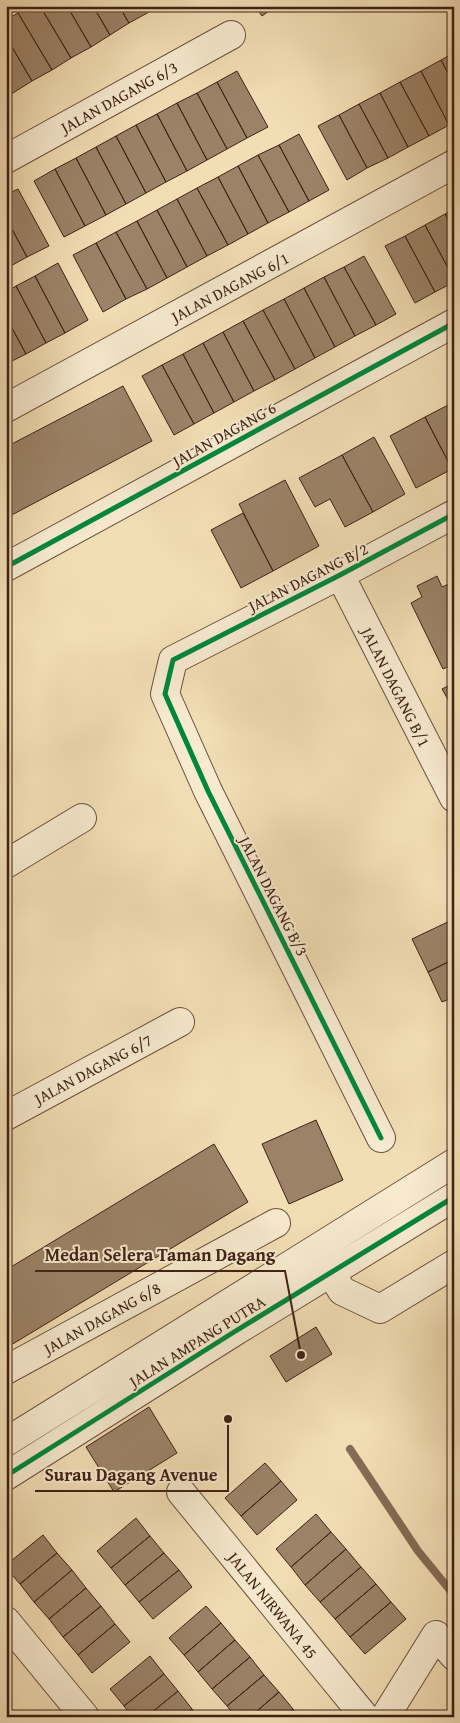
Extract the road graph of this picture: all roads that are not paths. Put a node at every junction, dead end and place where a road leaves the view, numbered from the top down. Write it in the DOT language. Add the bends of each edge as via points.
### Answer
graph roads {
  1 [pos="231,35"];
  2 [pos="6,159"];
  3 [pos="454,164"];
  4 [pos="454,323"];
  5 [pos="6,408"];
  6 [pos="454,514"];
  7 [pos="6,568"];
  8 [pos="340,575"];
  9 [pos="173,660"];
  10 [pos="454,798"];
  11 [pos="82,818"];
  12 [pos="6,864"];
  13 [pos="180,1022"];
  14 [pos="6,1116"];
  15 [pos="381,1138"];
  16 [pos="454,1163"];
  17 [pos="454,1197"];
  18 [pos="276,1223"];
  19 [pos="316,1248"];
  20 [pos="454,1264"];
  21 [pos="331,1273"];
  22 [pos="6,1370"];
  23 [pos="6,1442"];
  24 [pos="6,1476"];
  25 [pos="180,1492"];
  26 [pos="6,1621"];
  27 [pos="454,1656"];
  28 [pos="85,1717"];
  29 [pos="365,1717"];
  30 [pos="385,1717"];
  1 -- 2 [label="street, JALAN DAGANG 6/3"];
  3 -- 5 [label="street, JALAN DAGANG 6/1"];
  4 -- 7 [label="street, JALAN DAGANG 6"];
  6 -- 8 [label="street, JALAN DAGANG B/2"];
  8 -- 9 [label="street, JALAN DAGANG B/2"];
  8 -- 10 [label="street, JALAN DAGANG B/1"];
  9 -- 15 [label="street, JALAN DAGANG B/3" via="164,694 208,791"];
  11 -- 12 [label="street"];
  13 -- 14 [label="street, JALAN DAGANG 6/7"];
  16 -- 19 [label="street, JALAN AMPANG PUTRA"];
  17 -- 21 [label="street, JALAN AMPANG PUTRA"];
  18 -- 22 [label="street, JALAN DAGANG 6/8"];
  19 -- 21 [label="street"];
  19 -- 23 [label="street, JALAN AMPANG PUTRA"];
  20 -- 21 [label="street" via="380,1309 342,1291"];
  21 -- 24 [label="street, JALAN AMPANG PUTRA"];
  25 -- 29 [label="street, JALAN NIRWANA 45"];
  26 -- 28 [label="street"];
  27 -- 30 [label="street" via="436,1635"];
}
